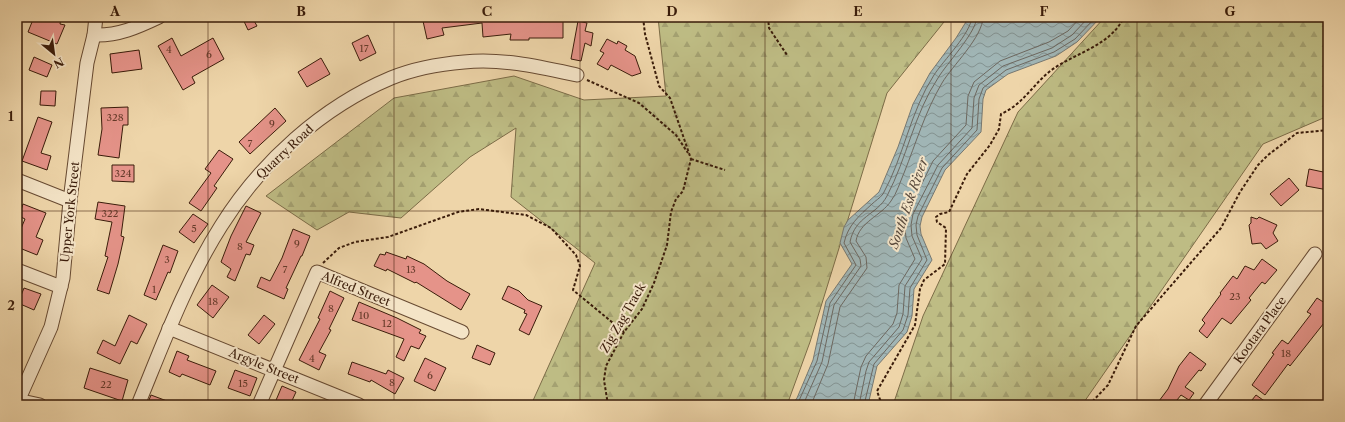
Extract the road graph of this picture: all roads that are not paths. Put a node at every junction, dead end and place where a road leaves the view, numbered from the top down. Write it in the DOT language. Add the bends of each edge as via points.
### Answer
graph roads {
  1 [pos="96,17"];
  2 [pos="159,17"];
  3 [pos="94,35"];
  4 [pos="577,75"];
  5 [pos="17,180"];
  6 [pos="70,201"];
  7 [pos="1315,254"];
  8 [pos="17,270"];
  9 [pos="61,287"];
  10 [pos="169,328"];
  11 [pos="462,332"];
  12 [pos="274,370"];
  13 [pos="18,400"];
  14 [pos="40,405"];
  15 [pos="138,405"];
  16 [pos="259,405"];
  17 [pos="359,405"];
  18 [pos="1205,405"];
  1 -- 3 [label="street, Upper York Street"];
  2 -- 3 [label="street" via="120,32"];
  3 -- 6 [label="street, Upper York Street" via="87,64"];
  4 -- 10 [label="street, Quarry Road" via="512,63 464,62 415,70 392,77 338,106 297,138 264,170 222,224 187,287"];
  5 -- 6 [label="street"];
  6 -- 9 [label="street, Upper York Street"];
  7 -- 18 [label="street, Kootara Place"];
  8 -- 9 [label="street"];
  9 -- 13 [label="street, Upper York Street" via="50,327"];
  10 -- 12 [label="street, Argyle Street"];
  10 -- 15 [label="street, Quarry Road"];
  11 -- 12 [label="street, Alfred Street" via="317,272"];
  12 -- 16 [label="street, Alfred Street"];
  12 -- 17 [label="street, Argyle Street"];
  13 -- 14 [label="street"];
}
